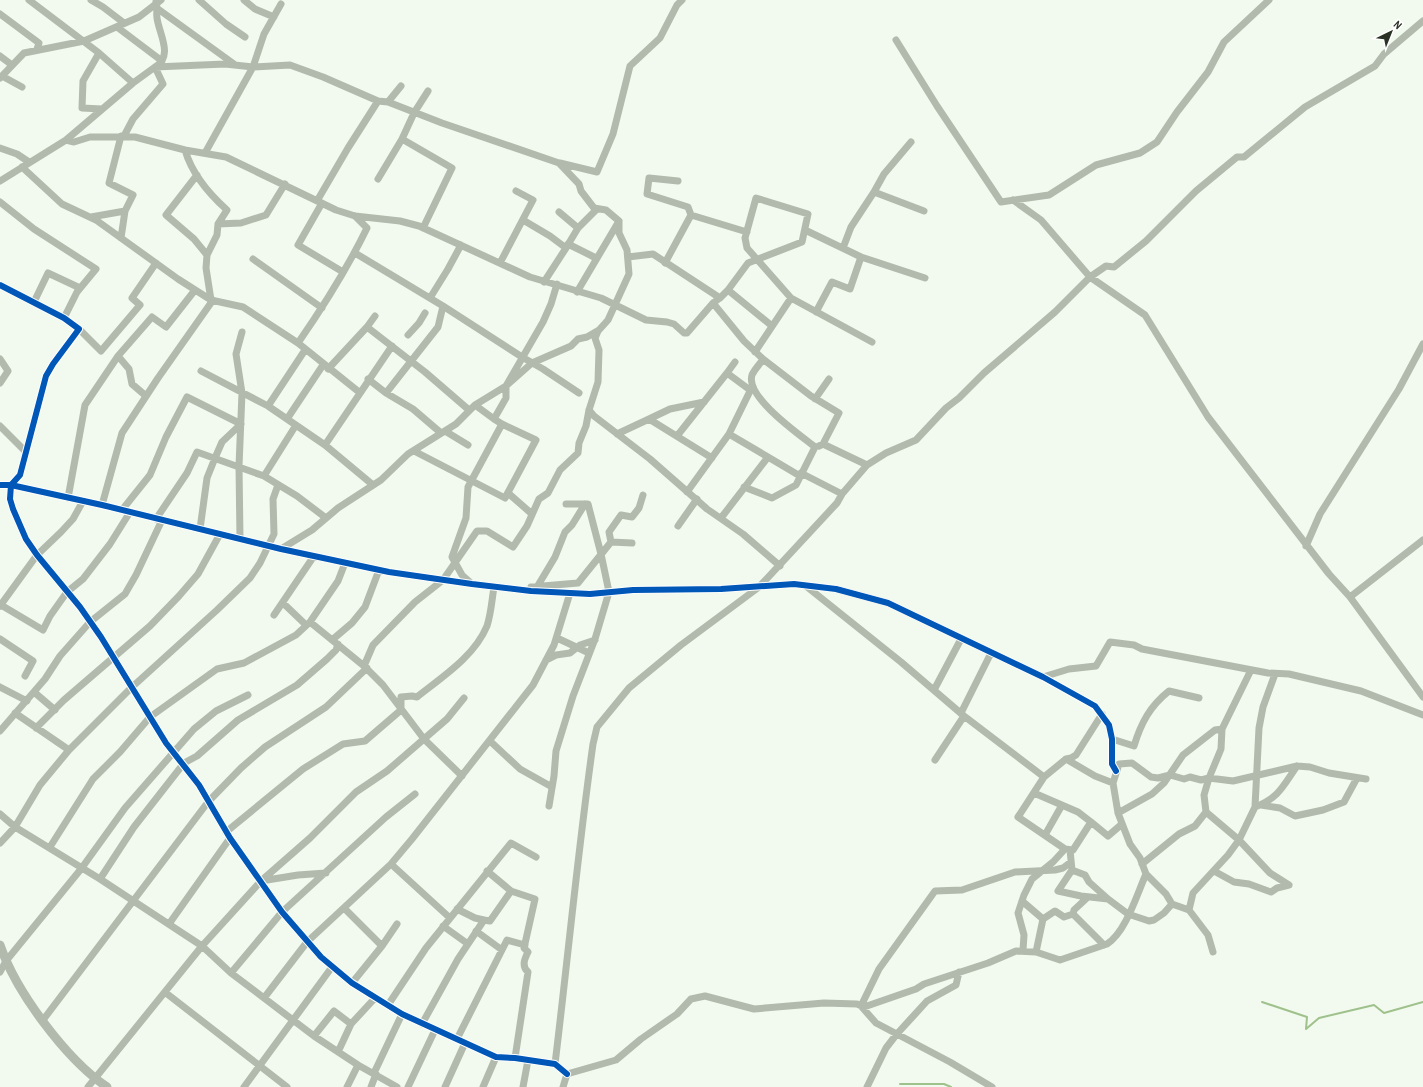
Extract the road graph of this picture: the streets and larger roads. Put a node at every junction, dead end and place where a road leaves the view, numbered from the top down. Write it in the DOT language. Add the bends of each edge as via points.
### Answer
graph roads {
  1 [pos="29,0"];
  2 [pos="91,0"];
  3 [pos="199,0"];
  4 [pos="244,0"];
  5 [pos="682,0"];
  6 [pos="1269,0"];
  7 [pos="158,3"];
  8 [pos="281,4"];
  9 [pos="0,14"];
  10 [pos="274,17"];
  11 [pos="1423,21"];
  12 [pos="124,23"];
  13 [pos="117,27"];
  14 [pos="245,38"];
  15 [pos="896,40"];
  16 [pos="84,41"];
  17 [pos="37,50"];
  18 [pos="99,53"];
  19 [pos="0,56"];
  20 [pos="162,62"];
  21 [pos="12,65"];
  22 [pos="239,65"];
  23 [pos="156,67"];
  24 [pos="253,67"];
  25 [pos="1,77"];
  26 [pos="133,83"];
  27 [pos="401,86"];
  28 [pos="22,87"];
  29 [pos="428,92"];
  30 [pos="378,101"];
  31 [pos="388,102"];
  32 [pos="102,109"];
  33 [pos="414,113"];
  34 [pos="122,136"];
  35 [pos="402,139"];
  36 [pos="66,140"];
  37 [pos="911,142"];
  38 [pos="0,148"];
  39 [pos="185,150"];
  40 [pos="205,152"];
  41 [pos="29,162"];
  42 [pos="559,163"];
  43 [pos="22,167"];
  44 [pos="197,175"];
  45 [pos="378,179"];
  46 [pos="678,181"];
  47 [pos="0,182"];
  48 [pos="285,184"];
  49 [pos="516,191"];
  50 [pos="874,192"];
  51 [pos="1013,200"];
  52 [pos="0,202"];
  53 [pos="319,202"];
  54 [pos="597,209"];
  55 [pos="125,211"];
  56 [pos="924,211"];
  57 [pos="559,212"];
  58 [pos="691,215"];
  59 [pos="355,216"];
  60 [pos="91,217"];
  61 [pos="523,220"];
  62 [pos="619,221"];
  63 [pos="218,224"];
  64 [pos="423,228"];
  65 [pos="578,228"];
  66 [pos="804,230"];
  67 [pos="747,232"];
  68 [pos="122,238"];
  69 [pos="461,245"];
  70 [pos="567,246"];
  71 [pos="844,248"];
  72 [pos="355,253"];
  73 [pos="207,255"];
  74 [pos="628,257"];
  75 [pos="861,257"];
  76 [pos="596,258"];
  77 [pos="253,259"];
  78 [pos="756,259"];
  79 [pos="156,263"];
  80 [pos="500,263"];
  81 [pos="665,263"];
  82 [pos="342,272"];
  83 [pos="1090,277"];
  84 [pos="925,278"];
  85 [pos="544,282"];
  86 [pos="557,284"];
  87 [pos="0,285"];
  88 [pos="80,288"];
  89 [pos="195,290"];
  90 [pos="728,290"];
  91 [pos="577,292"];
  92 [pos="430,298"];
  93 [pos="720,298"];
  94 [pos="791,298"];
  95 [pos="212,300"];
  96 [pos="34,302"];
  97 [pos="713,303"];
  98 [pos="614,305"];
  99 [pos="443,306"];
  100 [pos="322,308"];
  101 [pos="816,312"];
  102 [pos="425,313"];
  103 [pos="375,316"];
  104 [pos="64,318"];
  105 [pos="772,326"];
  106 [pos="367,327"];
  107 [pos="79,329"];
  108 [pos="598,330"];
  109 [pos="242,332"];
  110 [pos="408,336"];
  111 [pos="872,342"];
  112 [pos="298,343"];
  113 [pos="1423,344"];
  114 [pos="392,346"];
  115 [pos="305,350"];
  116 [pos="755,352"];
  117 [pos="118,356"];
  118 [pos="0,358"];
  119 [pos="522,358"];
  120 [pos="763,359"];
  121 [pos="412,362"];
  122 [pos="735,362"];
  123 [pos="532,363"];
  124 [pos="326,367"];
  125 [pos="201,371"];
  126 [pos="727,373"];
  127 [pos="368,379"];
  128 [pos="829,379"];
  129 [pos="0,383"];
  130 [pos="506,386"];
  131 [pos="752,387"];
  132 [pos="359,392"];
  133 [pos="242,393"];
  134 [pos="386,393"];
  135 [pos="579,393"];
  136 [pos="146,396"];
  137 [pos="816,399"];
  138 [pos="704,402"];
  139 [pos="268,406"];
  140 [pos="472,408"];
  141 [pos="589,410"];
  142 [pos="648,418"];
  143 [pos="288,419"];
  144 [pos="494,419"];
  145 [pos="241,424"];
  146 [pos="502,424"];
  147 [pos="296,425"];
  148 [pos="0,426"];
  149 [pos="443,432"];
  150 [pos="617,434"];
  151 [pos="729,434"];
  152 [pos="677,436"];
  153 [pos="823,444"];
  154 [pos="325,445"];
  155 [pos="468,445"];
  156 [pos="815,447"];
  157 [pos="414,451"];
  158 [pos="26,452"];
  159 [pos="768,457"];
  160 [pos="215,458"];
  161 [pos="712,458"];
  162 [pos="867,465"];
  163 [pos="239,466"];
  164 [pos="801,475"];
  165 [pos="264,476"];
  166 [pos="472,482"];
  167 [pos="0,485"];
  168 [pos="11,485"];
  169 [pos="278,485"];
  170 [pos="373,485"];
  171 [pos="744,487"];
  172 [pos="687,492"];
  173 [pos="508,493"];
  174 [pos="842,494"];
  175 [pos="642,495"];
  176 [pos="68,498"];
  177 [pos="697,499"];
  178 [pos="84,501"];
  179 [pos="566,504"];
  180 [pos="585,504"];
  181 [pos="102,505"];
  182 [pos="122,510"];
  183 [pos="130,512"];
  184 [pos="532,514"];
  185 [pos="326,518"];
  186 [pos="721,518"];
  187 [pos="159,519"];
  188 [pos="678,526"];
  189 [pos="200,529"];
  190 [pos="220,534"];
  191 [pos="240,539"];
  192 [pos="1423,540"];
  193 [pos="611,542"];
  194 [pos="632,543"];
  195 [pos="268,545"];
  196 [pos="1306,546"];
  197 [pos="281,549"];
  198 [pos="601,554"];
  199 [pos="37,555"];
  200 [pos="314,556"];
  201 [pos="454,562"];
  202 [pos="345,563"];
  203 [pos="780,566"];
  204 [pos="379,570"];
  205 [pos="443,580"];
  206 [pos="472,584"];
  207 [pos="494,586"];
  208 [pos="805,586"];
  209 [pos="537,587"];
  210 [pos="759,587"];
  211 [pos="503,588"];
  212 [pos="67,592"];
  213 [pos="609,592"];
  214 [pos="570,593"];
  215 [pos="1350,597"];
  216 [pos="284,603"];
  217 [pos="0,606"];
  218 [pos="274,615"];
  219 [pos="90,622"];
  220 [pos="308,623"];
  221 [pos="557,638"];
  222 [pos="961,638"];
  223 [pos="0,639"];
  224 [pos="595,640"];
  225 [pos="335,642"];
  226 [pos="577,648"];
  227 [pos="590,653"];
  228 [pos="991,653"];
  229 [pos="114,658"];
  230 [pos="546,660"];
  231 [pos="366,667"];
  232 [pos="1251,670"];
  233 [pos="1275,674"];
  234 [pos="25,676"];
  235 [pos="1043,677"];
  236 [pos="0,687"];
  237 [pos="131,688"];
  238 [pos="934,690"];
  239 [pos="34,692"];
  240 [pos="248,695"];
  241 [pos="1423,697"];
  242 [pos="464,698"];
  243 [pos="1198,698"];
  244 [pos="27,701"];
  245 [pos="55,710"];
  246 [pos="401,710"];
  247 [pos="15,713"];
  248 [pos="962,714"];
  249 [pos="1102,714"];
  250 [pos="1423,715"];
  251 [pos="150,717"];
  252 [pos="36,728"];
  253 [pos="1222,729"];
  254 [pos="0,731"];
  255 [pos="424,739"];
  256 [pos="1112,739"];
  257 [pos="490,741"];
  258 [pos="69,750"];
  259 [pos="173,752"];
  260 [pos="1066,759"];
  261 [pos="935,760"];
  262 [pos="184,763"];
  263 [pos="1297,766"];
  264 [pos="1116,771"];
  265 [pos="1257,775"];
  266 [pos="462,776"];
  267 [pos="1169,776"];
  268 [pos="1044,777"];
  269 [pos="1209,778"];
  270 [pos="1357,778"];
  271 [pos="1366,779"];
  272 [pos="1113,783"];
  273 [pos="552,787"];
  274 [pos="415,794"];
  275 [pos="1034,794"];
  276 [pos="208,802"];
  277 [pos="549,806"];
  278 [pos="1062,806"];
  279 [pos="1258,806"];
  280 [pos="1206,812"];
  281 [pos="1118,813"];
  282 [pos="0,814"];
  283 [pos="1091,822"];
  284 [pos="1122,824"];
  285 [pos="16,827"];
  286 [pos="226,832"];
  287 [pos="1045,835"];
  288 [pos="230,838"];
  289 [pos="1238,840"];
  290 [pos="0,843"];
  291 [pos="50,848"];
  292 [pos="1067,849"];
  293 [pos="536,857"];
  294 [pos="1071,862"];
  295 [pos="391,864"];
  296 [pos="1142,864"];
  297 [pos="81,869"];
  298 [pos="1072,870"];
  299 [pos="487,871"];
  300 [pos="1042,871"];
  301 [pos="1214,871"];
  302 [pos="326,873"];
  303 [pos="1146,874"];
  304 [pos="100,879"];
  305 [pos="261,881"];
  306 [pos="511,891"];
  307 [pos="1088,897"];
  308 [pos="1108,899"];
  309 [pos="1022,901"];
  310 [pos="133,902"];
  311 [pos="1172,904"];
  312 [pos="344,908"];
  313 [pos="457,909"];
  314 [pos="1189,910"];
  315 [pos="282,912"];
  316 [pos="1073,914"];
  317 [pos="1128,914"];
  318 [pos="450,918"];
  319 [pos="1043,919"];
  320 [pos="484,920"];
  321 [pos="168,924"];
  322 [pos="397,924"];
  323 [pos="443,926"];
  324 [pos="476,931"];
  325 [pos="307,942"];
  326 [pos="468,944"];
  327 [pos="0,945"];
  328 [pos="525,945"];
  329 [pos="1104,945"];
  330 [pos="202,946"];
  331 [pos="382,946"];
  332 [pos="502,950"];
  333 [pos="1023,950"];
  334 [pos="1036,952"];
  335 [pos="1213,952"];
  336 [pos="6,961"];
  337 [pos="332,966"];
  338 [pos="0,972"];
  339 [pos="959,972"];
  340 [pos="231,973"];
  341 [pos="352,984"];
  342 [pos="166,993"];
  343 [pos="264,998"];
  344 [pos="375,998"];
  345 [pos="388,1005"];
  346 [pos="861,1006"];
  347 [pos="402,1014"];
  348 [pos="43,1020"];
  349 [pos="292,1020"];
  350 [pos="351,1024"];
  351 [pos="422,1024"];
  352 [pos="435,1030"];
  353 [pos="896,1035"];
  354 [pos="314,1036"];
  355 [pos="457,1039"];
  356 [pos="465,1043"];
  357 [pos="338,1052"];
  358 [pos="496,1057"];
  359 [pos="515,1058"];
  360 [pos="528,1060"];
  361 [pos="555,1064"];
  362 [pos="358,1065"];
  363 [pos="259,1066"];
  364 [pos="375,1074"];
  365 [pos="567,1074"];
  366 [pos="94,1078"];
  367 [pos="88,1087"];
  368 [pos="107,1087"];
  369 [pos="244,1087"];
  370 [pos="287,1087"];
  371 [pos="347,1087"];
  372 [pos="371,1087"];
  373 [pos="397,1087"];
  374 [pos="408,1087"];
  375 [pos="445,1087"];
  376 [pos="483,1087"];
  377 [pos="523,1087"];
  378 [pos="563,1087"];
  379 [pos="867,1087"];
  380 [pos="992,1087"];
  1 -- 16 [label="street"];
  2 -- 12 [label="street"];
  3 -- 14 [label="street"];
  4 -- 10 [label="street" via="255,9"];
  5 -- 42 [label="street" via="660,38 630,66 613,134 597,172"];
  6 -- 51 [label="street" via="1224,42 1208,72 1156,142 1140,153 1096,165 1049,195"];
  7 -- 12 [label="street" via="139,17"];
  7 -- 20 [label="street" via="157,16 166,52"];
  7 -- 22 [label="street" via="230,62"];
  8 -- 10 [label="street"];
  9 -- 17 [label="street" via="39,43"];
  10 -- 24 [label="street" via="264,34"];
  11 -- 83 [label="street" via="1384,54 1375,66 1305,107 1244,156 1237,157 1114,267 1106,266"];
  12 -- 13 [label="street"];
  13 -- 16 [label="street"];
  13 -- 20 [label="street"];
  15 -- 51 [label="street" via="1001,202"];
  16 -- 17 [label="street"];
  16 -- 18 [label="street"];
  17 -- 21 [label="street" via="24,53"];
  18 -- 26 [label="street"];
  18 -- 32 [label="street" via="83,81 82,108"];
  19 -- 21 [label="street"];
  20 -- 23 [label="street"];
  21 -- 25 [label="street"];
  22 -- 23 [label="street"];
  22 -- 24 [label="street"];
  23 -- 26 [label="street"];
  23 -- 34 [label="street" via="162,84"];
  24 -- 30 [label="street" via="300,67"];
  24 -- 40 [label="street"];
  25 -- 28 [label="street"];
  26 -- 32 [label="street"];
  27 -- 31 [label="street"];
  29 -- 33 [label="street"];
  30 -- 31 [label="street"];
  30 -- 53 [label="street" via="348,148"];
  31 -- 33 [label="street"];
  32 -- 36 [label="street"];
  33 -- 35 [label="street"];
  33 -- 42 [label="street"];
  34 -- 36 [label="street" via="90,137 74,142"];
  34 -- 39 [label="street"];
  34 -- 55 [label="street" via="109,183 133,195"];
  35 -- 45 [label="street"];
  35 -- 64 [label="street" via="452,168"];
  36 -- 41 [label="street"];
  37 -- 50 [label="street" via="884,174"];
  38 -- 41 [label="street"];
  39 -- 40 [label="street"];
  39 -- 44 [label="street" via="188,161"];
  40 -- 48 [label="street" via="226,157"];
  41 -- 43 [label="street"];
  42 -- 54 [label="street" via="579,184 581,191"];
  43 -- 47 [label="street"];
  43 -- 60 [label="street" via="62,204"];
  44 -- 63 [label="street" via="206,191 227,210"];
  44 -- 73 [label="street" via="166,215 194,239"];
  46 -- 58 [label="street" via="649,178 647,194 688,207"];
  48 -- 53 [label="street"];
  48 -- 63 [label="street" via="266,215 241,223"];
  49 -- 61 [label="street" via="533,200"];
  50 -- 56 [label="street"];
  50 -- 71 [label="street" via="851,227"];
  51 -- 83 [label="street" via="1041,220"];
  52 -- 88 [label="street" via="34,229 96,269"];
  53 -- 59 [label="street"];
  53 -- 82 [label="street" via="298,245"];
  54 -- 62 [label="street" via="606,210"];
  54 -- 65 [label="street"];
  55 -- 60 [label="street"];
  55 -- 68 [label="street"];
  57 -- 65 [label="street"];
  58 -- 67 [label="street"];
  58 -- 81 [label="street"];
  59 -- 64 [label="street" via="400,221"];
  59 -- 72 [label="street" via="367,228"];
  60 -- 68 [label="street"];
  61 -- 70 [label="street"];
  61 -- 80 [label="street"];
  62 -- 74 [label="street" via="619,233"];
  62 -- 76 [label="street"];
  63 -- 73 [label="street" via="217,235"];
  64 -- 69 [label="street"];
  65 -- 70 [label="street"];
  66 -- 67 [label="street" via="808,214 756,198"];
  66 -- 71 [label="street"];
  66 -- 78 [label="street" via="802,242"];
  67 -- 78 [label="street" via="747,248"];
  68 -- 79 [label="street"];
  69 -- 80 [label="street"];
  69 -- 92 [label="street"];
  70 -- 76 [label="street"];
  70 -- 85 [label="street"];
  71 -- 75 [label="street"];
  72 -- 82 [label="street"];
  72 -- 92 [label="street"];
  73 -- 95 [label="street" via="206,268"];
  74 -- 81 [label="street" via="652,254"];
  74 -- 98 [label="street" via="629,274"];
  75 -- 84 [label="street"];
  75 -- 101 [label="street" via="850,289 832,282"];
  76 -- 91 [label="street"];
  77 -- 100 [label="street"];
  78 -- 90 [label="street" via="748,263"];
  78 -- 94 [label="street"];
  79 -- 89 [label="street"];
  79 -- 107 [label="street" via="132,298 140,305 101,351"];
  80 -- 85 [label="street"];
  81 -- 93 [label="street"];
  82 -- 100 [label="street"];
  83 -- 162 [label="street" via="946,408 916,440 886,453"];
  83 -- 196 [label="street" via="1145,315 1208,417"];
  85 -- 86 [label="street"];
  86 -- 91 [label="street"];
  86 -- 119 [label="street" via="551,304"];
  87 -- 96 [label="street"];
  88 -- 96 [label="street" via="48,273"];
  88 -- 104 [label="street"];
  89 -- 95 [label="street"];
  89 -- 117 [label="street" via="166,327 152,318"];
  90 -- 93 [label="street"];
  90 -- 105 [label="street"];
  91 -- 98 [label="street" via="601,298"];
  92 -- 99 [label="street"];
  93 -- 97 [label="street"];
  94 -- 101 [label="street"];
  94 -- 105 [label="street"];
  95 -- 112 [label="street" via="243,308"];
  95 -- 136 [label="street"];
  96 -- 104 [label="street"];
  97 -- 98 [label="street" via="684,334 674,324 646,320"];
  97 -- 116 [label="street"];
  98 -- 108 [label="street" via="608,320"];
  99 -- 119 [label="street"];
  99 -- 121 [label="street" via="438,327"];
  100 -- 112 [label="street"];
  101 -- 111 [label="street"];
  102 -- 110 [label="street"];
  103 -- 106 [label="street"];
  104 -- 107 [label="street"];
  105 -- 116 [label="street"];
  106 -- 114 [label="street"];
  106 -- 124 [label="street"];
  107 -- 158 [label="street" via="46,376"];
  108 -- 123 [label="street" via="578,339 563,350"];
  108 -- 141 [label="street" via="595,338 599,350 598,382"];
  109 -- 133 [label="street" via="236,354"];
  112 -- 115 [label="street"];
  113 -- 196 [label="street" via="1399,389 1320,514"];
  114 -- 121 [label="street"];
  114 -- 127 [label="street"];
  115 -- 124 [label="street"];
  115 -- 139 [label="street"];
  116 -- 120 [label="street"];
  117 -- 136 [label="street" via="129,369 132,384"];
  117 -- 176 [label="street" via="85,405"];
  118 -- 129 [label="street" via="8,371"];
  119 -- 123 [label="street"];
  119 -- 130 [label="street"];
  120 -- 131 [label="street" via="752,375"];
  120 -- 137 [label="street"];
  121 -- 134 [label="street"];
  121 -- 140 [label="street"];
  122 -- 126 [label="street"];
  123 -- 130 [label="street"];
  123 -- 135 [label="street"];
  124 -- 132 [label="street"];
  124 -- 143 [label="street"];
  125 -- 133 [label="street"];
  126 -- 131 [label="street"];
  126 -- 138 [label="street"];
  127 -- 132 [label="street"];
  127 -- 134 [label="street"];
  128 -- 137 [label="street"];
  130 -- 140 [label="street"];
  130 -- 144 [label="street" via="506,398"];
  131 -- 151 [label="street"];
  131 -- 156 [label="street" via="767,407"];
  132 -- 154 [label="street"];
  133 -- 139 [label="street"];
  133 -- 145 [label="street"];
  134 -- 149 [label="street" via="413,409"];
  136 -- 181 [label="street" via="122,433"];
  137 -- 153 [label="street" via="839,413"];
  138 -- 142 [label="street" via="670,409"];
  138 -- 152 [label="street"];
  139 -- 143 [label="street"];
  140 -- 144 [label="street"];
  140 -- 149 [label="street" via="456,424"];
  141 -- 150 [label="street"];
  141 -- 184 [label="street" via="578,453 560,470 548,493 539,499"];
  142 -- 150 [label="street"];
  142 -- 152 [label="street"];
  143 -- 147 [label="street"];
  144 -- 146 [label="street"];
  145 -- 160 [label="street" via="222,442"];
  145 -- 163 [label="street"];
  145 -- 182 [label="street" via="187,397 166,437 150,476"];
  146 -- 166 [label="street"];
  146 -- 173 [label="street" via="536,440"];
  147 -- 154 [label="street"];
  147 -- 165 [label="street"];
  148 -- 158 [label="street"];
  149 -- 155 [label="street"];
  149 -- 157 [label="street"];
  150 -- 172 [label="street"];
  151 -- 159 [label="street"];
  151 -- 161 [label="street"];
  152 -- 161 [label="street"];
  153 -- 156 [label="street"];
  153 -- 162 [label="street"];
  154 -- 170 [label="street"];
  156 -- 164 [label="street"];
  157 -- 166 [label="street"];
  157 -- 170 [label="street"];
  158 -- 168 [label="street" via="20,475"];
  159 -- 164 [label="street"];
  159 -- 171 [label="street"];
  160 -- 163 [label="street"];
  160 -- 187 [label="street" via="197,452"];
  160 -- 189 [label="street" via="207,478"];
  161 -- 172 [label="street"];
  162 -- 174 [label="street"];
  163 -- 165 [label="street"];
  163 -- 191 [label="street"];
  164 -- 171 [label="street" via="796,485 772,498"];
  164 -- 174 [label="street"];
  165 -- 169 [label="street"];
  166 -- 173 [label="street" via="505,498"];
  166 -- 201 [label="street" via="468,487 466,518 452,557"];
  167 -- 168 [label="street"];
  168 -- 176 [label="street"];
  168 -- 199 [label="street" via="10,499 16,520"];
  169 -- 185 [label="street"];
  169 -- 195 [label="street" via="273,499 274,534"];
  170 -- 185 [label="street"];
  171 -- 186 [label="street"];
  172 -- 177 [label="street"];
  173 -- 184 [label="street"];
  174 -- 203 [label="street" via="837,503"];
  175 -- 193 [label="street" via="639,508 632,517 621,515 609,532"];
  176 -- 178 [label="street"];
  177 -- 186 [label="street"];
  177 -- 188 [label="street"];
  178 -- 181 [label="street"];
  178 -- 199 [label="street" via="73,519"];
  179 -- 180 [label="street"];
  180 -- 198 [label="street" via="588,504"];
  180 -- 209 [label="street" via="572,526 565,532"];
  181 -- 182 [label="street"];
  182 -- 183 [label="street"];
  183 -- 187 [label="street"];
  183 -- 212 [label="street" via="110,544 83,579"];
  184 -- 201 [label="street" via="513,547 487,531 477,531"];
  185 -- 197 [label="street"];
  186 -- 203 [label="street"];
  187 -- 189 [label="street"];
  187 -- 219 [label="street" via="136,575 125,594"];
  189 -- 190 [label="street"];
  190 -- 191 [label="street"];
  190 -- 229 [label="street" via="198,574 150,626"];
  191 -- 195 [label="street"];
  192 -- 215 [label="street"];
  193 -- 194 [label="street"];
  193 -- 198 [label="street"];
  195 -- 197 [label="street"];
  195 -- 237 [label="street" via="250,578"];
  196 -- 215 [label="street"];
  197 -- 200 [label="street"];
  198 -- 209 [label="street" via="578,583"];
  198 -- 213 [label="street"];
  199 -- 212 [label="street"];
  199 -- 217 [label="street"];
  200 -- 202 [label="street"];
  200 -- 216 [label="street"];
  201 -- 205 [label="street"];
  201 -- 206 [label="street" via="462,575"];
  202 -- 204 [label="street"];
  202 -- 220 [label="street" via="338,582"];
  203 -- 210 [label="street"];
  204 -- 205 [label="street"];
  204 -- 225 [label="street" via="365,607"];
  205 -- 206 [label="street"];
  205 -- 231 [label="street" via="415,602 373,645"];
  206 -- 207 [label="street"];
  207 -- 211 [label="street"];
  207 -- 246 [label="street" via="487,625 474,648 453,669 417,697 401,697"];
  208 -- 210 [label="street" via="794,584"];
  208 -- 222 [label="street" via="836,590 888,603"];
  208 -- 238 [label="street"];
  209 -- 211 [label="street"];
  210 -- 213 [label="street"];
  210 -- 361 [label="street" via="681,645 630,688 596,728 579,845 574,911"];
  211 -- 214 [label="street"];
  212 -- 217 [label="street" via="43,630"];
  212 -- 219 [label="street"];
  213 -- 214 [label="street"];
  213 -- 224 [label="street"];
  214 -- 221 [label="street"];
  215 -- 241 [label="street"];
  216 -- 218 [label="street"];
  216 -- 220 [label="street"];
  219 -- 229 [label="street"];
  219 -- 239 [label="street" via="60,656"];
  220 -- 225 [label="street"];
  220 -- 251 [label="street" via="288,641 256,658 217,669"];
  221 -- 226 [label="street"];
  221 -- 230 [label="street"];
  222 -- 228 [label="street"];
  222 -- 238 [label="street"];
  223 -- 234 [label="street" via="33,661"];
  224 -- 226 [label="street"];
  224 -- 227 [label="street"];
  225 -- 231 [label="street"];
  225 -- 262 [label="street" via="336,650 297,685 238,720 197,756"];
  226 -- 227 [label="street"];
  226 -- 230 [label="street" via="570,653"];
  227 -- 273 [label="street" via="556,751"];
  228 -- 235 [label="street"];
  228 -- 248 [label="street"];
  229 -- 237 [label="street"];
  229 -- 245 [label="street"];
  230 -- 257 [label="street" via="533,685"];
  231 -- 246 [label="street"];
  231 -- 276 [label="street" via="326,706 265,747"];
  232 -- 233 [label="street"];
  232 -- 235 [label="street" via="1110,642 1096,666 1070,669"];
  232 -- 253 [label="street"];
  233 -- 250 [label="street" via="1290,674 1361,691"];
  233 -- 265 [label="street" via="1263,707 1259,728"];
  235 -- 249 [label="street" via="1095,706"];
  236 -- 244 [label="street"];
  237 -- 251 [label="street"];
  237 -- 258 [label="street"];
  238 -- 248 [label="street"];
  239 -- 244 [label="street"];
  239 -- 245 [label="street"];
  240 -- 259 [label="street" via="216,711 194,729"];
  242 -- 255 [label="street" via="447,719"];
  243 -- 256 [label="street" via="1169,691 1145,716 1134,746"];
  244 -- 247 [label="street"];
  245 -- 252 [label="street"];
  246 -- 255 [label="street"];
  246 -- 286 [label="street" via="365,741 343,744 303,769"];
  247 -- 252 [label="street"];
  247 -- 254 [label="street"];
  248 -- 261 [label="street"];
  248 -- 268 [label="street"];
  249 -- 256 [label="street" via="1109,725"];
  249 -- 260 [label="street" via="1076,755"];
  251 -- 259 [label="street"];
  251 -- 291 [label="street" via="93,779"];
  252 -- 258 [label="street"];
  253 -- 267 [label="street" via="1215,730 1183,755"];
  253 -- 269 [label="street" via="1221,749"];
  255 -- 266 [label="street"];
  255 -- 305 [label="street" via="387,771 356,792 310,838"];
  256 -- 264 [label="street" via="1112,764"];
  257 -- 266 [label="street"];
  257 -- 273 [label="street" via="520,769"];
  258 -- 285 [label="street" via="40,785"];
  259 -- 262 [label="street"];
  259 -- 297 [label="street" via="125,808"];
  260 -- 268 [label="street"];
  260 -- 272 [label="street"];
  262 -- 276 [label="street"];
  262 -- 304 [label="street" via="134,827"];
  263 -- 265 [label="street"];
  263 -- 270 [label="street"];
  263 -- 279 [label="street" via="1280,792 1267,803"];
  264 -- 267 [label="street" via="1119,764 1129,762 1151,776"];
  264 -- 272 [label="street"];
  265 -- 269 [label="street" via="1228,781"];
  265 -- 279 [label="street"];
  266 -- 295 [label="street"];
  267 -- 269 [label="street" via="1201,780"];
  267 -- 281 [label="street" via="1152,794"];
  268 -- 275 [label="street"];
  269 -- 280 [label="street" via="1204,795"];
  270 -- 271 [label="street"];
  270 -- 279 [label="street" via="1344,802 1323,810 1295,816 1280,808"];
  272 -- 281 [label="street"];
  273 -- 277 [label="street"];
  274 -- 302 [label="street" via="386,817"];
  275 -- 278 [label="street"];
  275 -- 287 [label="street" via="1018,817"];
  276 -- 286 [label="street"];
  276 -- 310 [label="street"];
  278 -- 283 [label="street" via="1078,812"];
  278 -- 287 [label="street"];
  279 -- 289 [label="street"];
  280 -- 289 [label="street"];
  280 -- 296 [label="street" via="1195,826 1179,834"];
  281 -- 284 [label="street"];
  282 -- 285 [label="street"];
  283 -- 284 [label="street" via="1108,836"];
  283 -- 292 [label="street" via="1073,850"];
  284 -- 296 [label="street"];
  285 -- 290 [label="street"];
  285 -- 291 [label="street"];
  286 -- 288 [label="street"];
  287 -- 292 [label="street"];
  288 -- 305 [label="street"];
  288 -- 321 [label="street"];
  289 -- 301 [label="street"];
  289 -- 301 [label="street" via="1270,873 1289,885 1271,892 1234,882"];
  291 -- 297 [label="street"];
  292 -- 294 [label="street"];
  292 -- 300 [label="street"];
  293 -- 299 [label="street" via="511,843"];
  294 -- 298 [label="street"];
  294 -- 300 [label="street" via="1063,868"];
  295 -- 312 [label="street"];
  295 -- 318 [label="street"];
  296 -- 303 [label="street"];
  297 -- 304 [label="street"];
  297 -- 336 [label="street"];
  298 -- 307 [label="street" via="1058,891"];
  298 -- 308 [label="street" via="1085,875"];
  299 -- 306 [label="street"];
  299 -- 313 [label="street"];
  300 -- 309 [label="street" via="1032,879"];
  300 -- 346 [label="street" via="1016,872 962,890 935,891 879,969"];
  301 -- 314 [label="street" via="1193,893"];
  302 -- 305 [label="street"];
  302 -- 315 [label="street"];
  303 -- 311 [label="street" via="1166,894"];
  303 -- 317 [label="street"];
  304 -- 310 [label="street"];
  305 -- 315 [label="street"];
  305 -- 330 [label="street"];
  306 -- 320 [label="street" via="490,921"];
  306 -- 328 [label="street" via="535,899"];
  307 -- 308 [label="street"];
  307 -- 316 [label="street"];
  308 -- 317 [label="street"];
  309 -- 319 [label="street"];
  309 -- 333 [label="street" via="1018,913 1024,935"];
  310 -- 321 [label="street"];
  310 -- 348 [label="street"];
  311 -- 314 [label="street"];
  311 -- 317 [label="street" via="1154,920 1149,921"];
  312 -- 325 [label="street"];
  312 -- 331 [label="street"];
  313 -- 318 [label="street"];
  313 -- 320 [label="street"];
  314 -- 335 [label="street" via="1208,935"];
  315 -- 325 [label="street"];
  315 -- 340 [label="street"];
  316 -- 319 [label="street" via="1064,917 1055,911"];
  316 -- 329 [label="street"];
  317 -- 329 [label="street" via="1117,935"];
  318 -- 323 [label="street"];
  319 -- 334 [label="street"];
  320 -- 324 [label="street"];
  321 -- 330 [label="street"];
  322 -- 331 [label="street"];
  323 -- 326 [label="street"];
  323 -- 345 [label="street"];
  324 -- 326 [label="street"];
  324 -- 332 [label="street"];
  325 -- 337 [label="street"];
  325 -- 343 [label="street"];
  326 -- 351 [label="street"];
  327 -- 336 [label="street"];
  328 -- 332 [label="street" via="507,940"];
  328 -- 359 [label="street" via="524,948 528,952 524,962 525,970 528,972"];
  329 -- 334 [label="street" via="1060,960"];
  330 -- 340 [label="street"];
  330 -- 342 [label="street"];
  331 -- 341 [label="street"];
  332 -- 355 [label="street"];
  333 -- 334 [label="street"];
  333 -- 339 [label="street"];
  336 -- 338 [label="street"];
  336 -- 348 [label="street"];
  337 -- 341 [label="street"];
  337 -- 349 [label="street"];
  339 -- 346 [label="street" via="873,1005"];
  339 -- 353 [label="street" via="956,985 927,1001"];
  340 -- 343 [label="street"];
  341 -- 344 [label="street"];
  342 -- 363 [label="street"];
  342 -- 366 [label="street"];
  343 -- 349 [label="street"];
  344 -- 345 [label="street"];
  344 -- 350 [label="street"];
  345 -- 347 [label="street"];
  346 -- 353 [label="street" via="876,1023"];
  346 -- 365 [label="street" via="824,1003 754,1009 705,996 691,999 677,1014 616,1060"];
  347 -- 351 [label="street"];
  347 -- 364 [label="street"];
  348 -- 366 [label="street"];
  349 -- 354 [label="street"];
  349 -- 363 [label="street"];
  350 -- 354 [label="street" via="334,1011"];
  350 -- 357 [label="street"];
  351 -- 352 [label="street"];
  352 -- 355 [label="street"];
  352 -- 374 [label="street"];
  353 -- 379 [label="street" via="886,1048"];
  353 -- 380 [label="street"];
  354 -- 357 [label="street"];
  355 -- 356 [label="street"];
  356 -- 358 [label="street"];
  356 -- 375 [label="street"];
  357 -- 362 [label="street"];
  358 -- 359 [label="street"];
  358 -- 376 [label="street"];
  359 -- 360 [label="street"];
  360 -- 361 [label="street"];
  360 -- 377 [label="street"];
  361 -- 365 [label="street"];
  362 -- 364 [label="street"];
  362 -- 371 [label="street"];
  363 -- 369 [label="street"];
  363 -- 370 [label="street"];
  364 -- 372 [label="street"];
  364 -- 373 [label="street"];
  365 -- 378 [label="street"];
  366 -- 367 [label="street"];
  366 -- 368 [label="street"];
}
